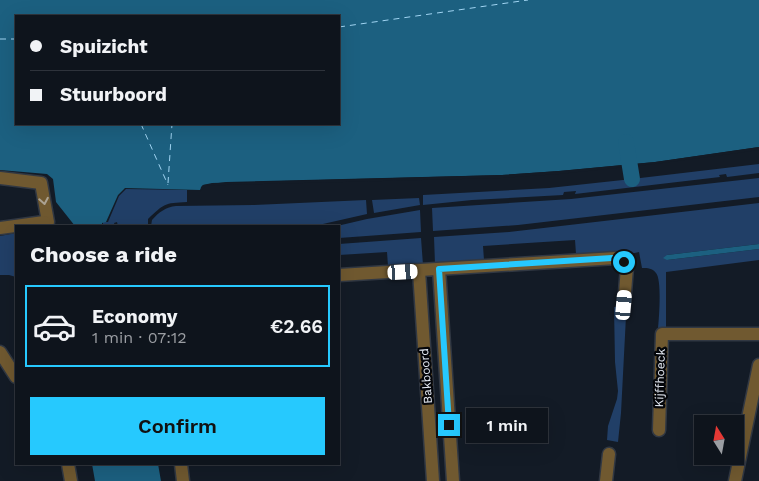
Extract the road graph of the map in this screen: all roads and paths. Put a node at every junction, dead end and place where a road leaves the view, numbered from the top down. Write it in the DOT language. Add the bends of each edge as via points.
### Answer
graph roads {
  1 [pos="0,178"];
  2 [pos="22,225"];
  3 [pos="15,226"];
  4 [pos="0,228"];
  5 [pos="439,269"];
  6 [pos="419,271"];
  7 [pos="340,275"];
  8 [pos="624,305"];
  9 [pos="443,330"];
  10 [pos="423,331"];
  11 [pos="759,334"];
  12 [pos="0,352"];
  13 [pos="759,365"];
  14 [pos="15,375"];
  15 [pos="659,430"];
  16 [pos="451,444"];
  17 [pos="430,445"];
  18 [pos="609,454"];
  19 [pos="68,465"];
  20 [pos="181,465"];
  21 [pos="71,481"];
  22 [pos="184,481"];
  23 [pos="433,481"];
  24 [pos="454,481"];
  25 [pos="606,481"];
  26 [pos="735,481"];
  1 -- 2 [label="street, one-way" via="41,183 48,222"];
  3 -- 4 [label="street, one-way"];
  5 -- 6 [label="street"];
  5 -- 8 [label="street" via="620,258 627,270"];
  5 -- 9 [label="street"];
  6 -- 7 [label="street"];
  6 -- 10 [label="street, Bakboord"];
  9 -- 10 [label="street"];
  9 -- 16 [label="street"];
  10 -- 17 [label="street, Bakboord"];
  11 -- 15 [label="street, Kijffhoeck" via="662,334"];
  12 -- 14 [label="street"];
  13 -- 26 [label="street"];
  16 -- 17 [label="street"];
  16 -- 24 [label="street"];
  17 -- 23 [label="street, Bakboord"];
  18 -- 25 [label="street"];
  19 -- 21 [label="street"];
  20 -- 22 [label="street"];
}
